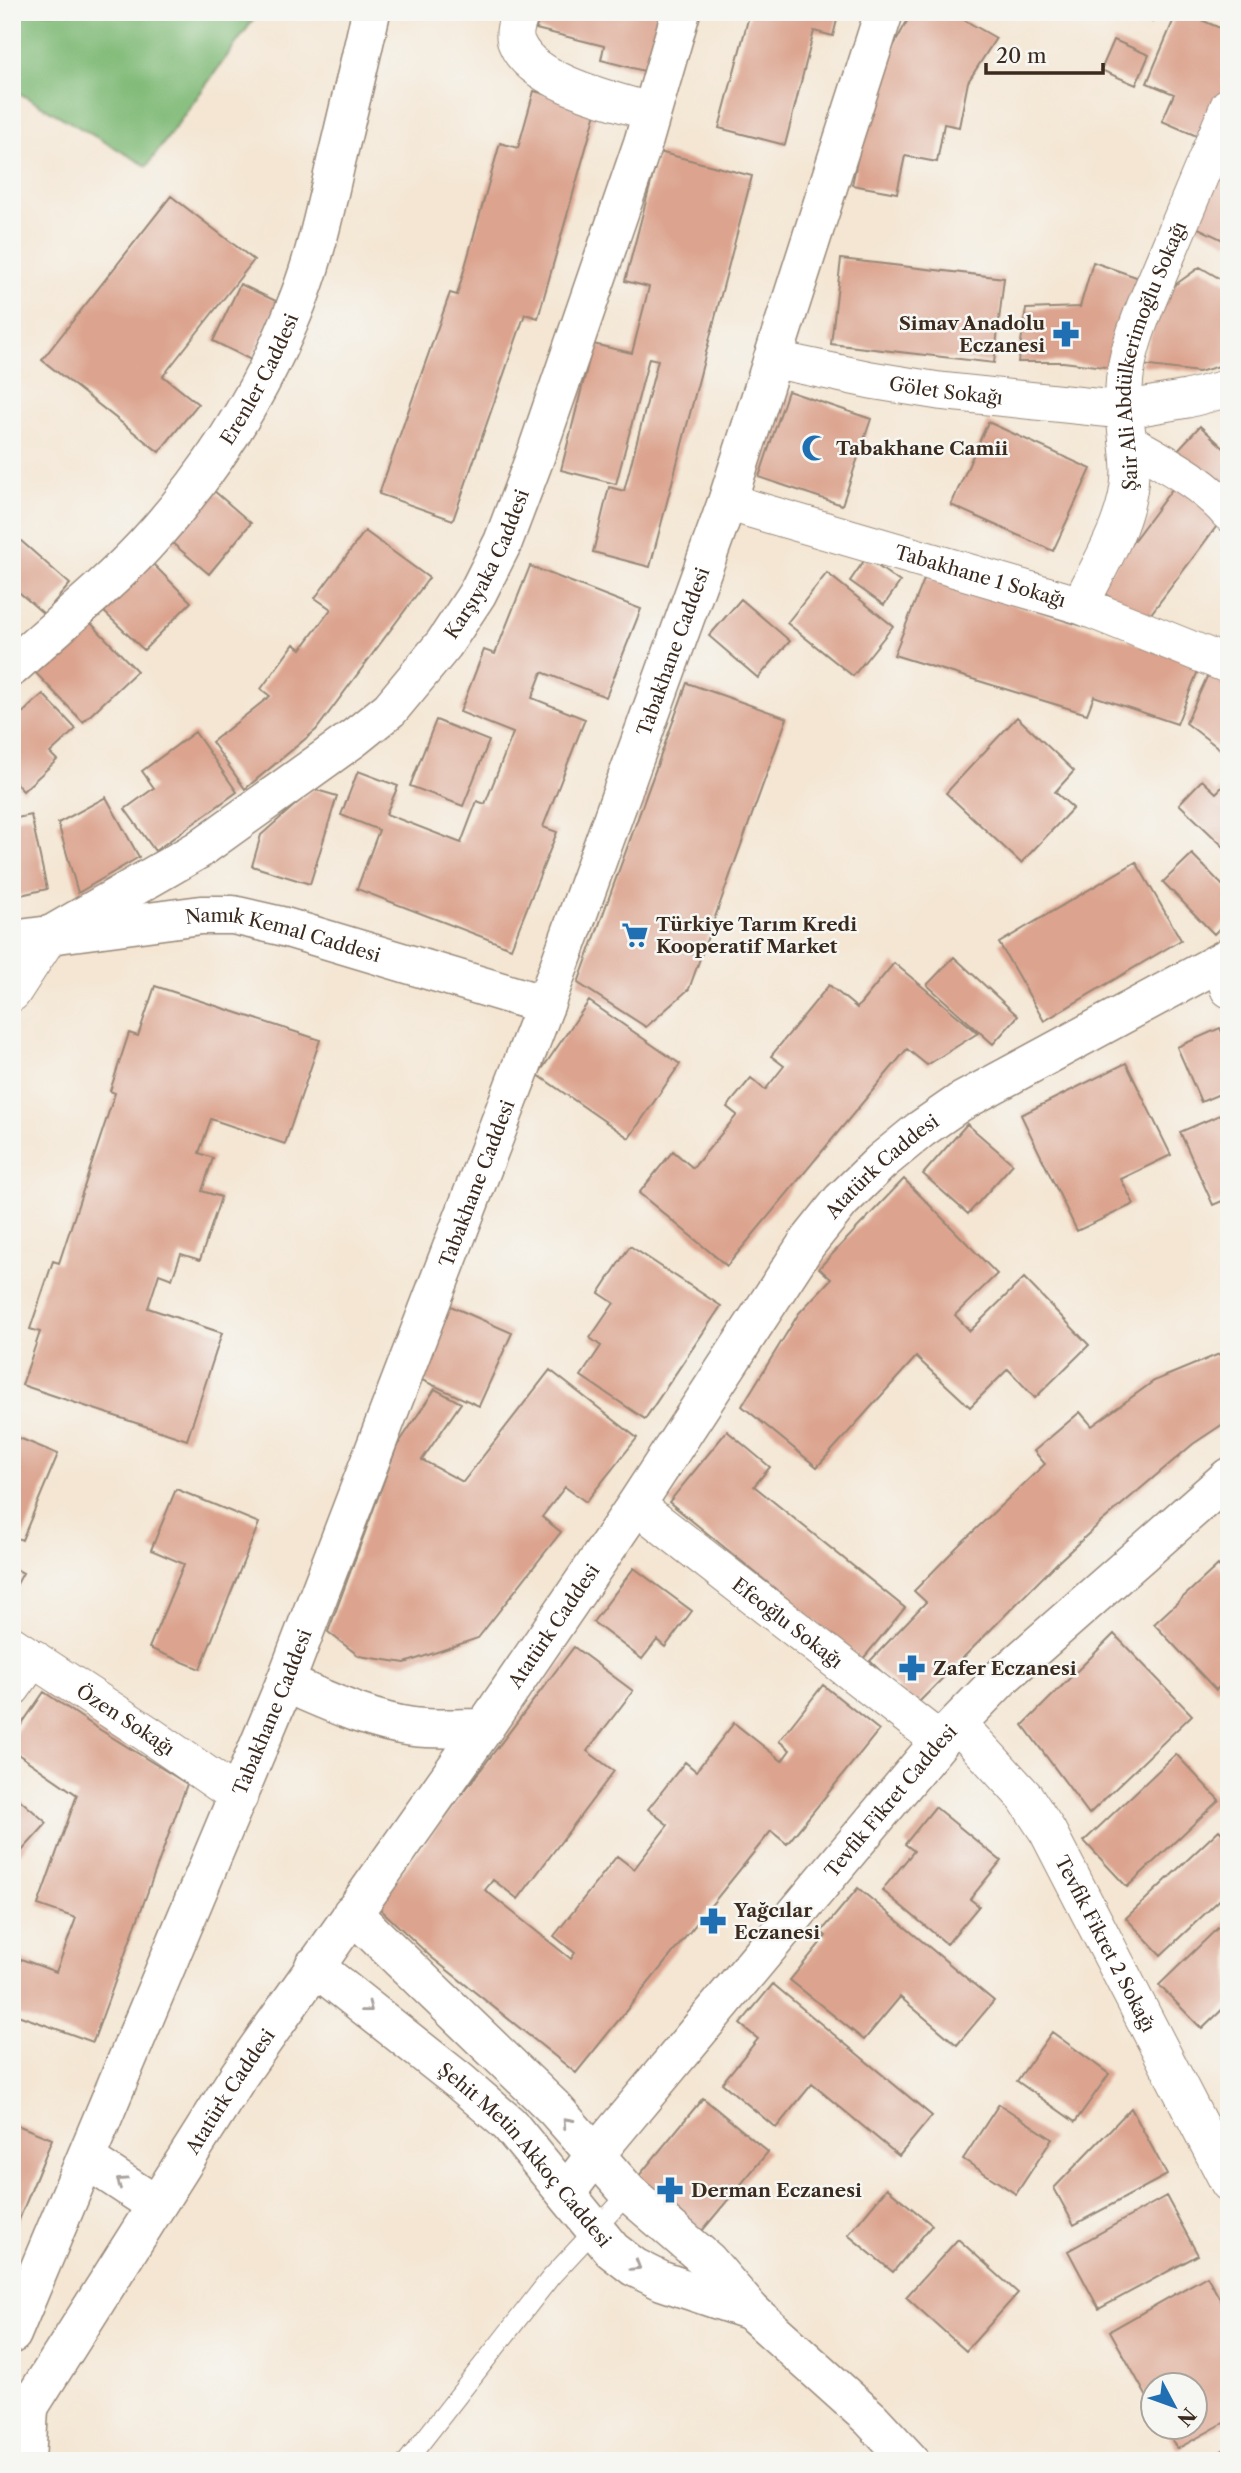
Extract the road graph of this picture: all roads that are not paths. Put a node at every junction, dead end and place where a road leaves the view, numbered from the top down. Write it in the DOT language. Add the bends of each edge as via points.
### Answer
graph roads {
  1 [pos="371,12"];
  2 [pos="521,12"];
  3 [pos="681,12"];
  4 [pos="884,12"];
  5 [pos="1229,106"];
  6 [pos="652,112"];
  7 [pos="772,359"];
  8 [pos="1229,388"];
  9 [pos="1125,426"];
  10 [pos="727,502"];
  11 [pos="1229,513"];
  12 [pos="1080,605"];
  13 [pos="1229,665"];
  14 [pos="12,667"];
  15 [pos="49,936"];
  16 [pos="12,940"];
  17 [pos="1226,969"];
  18 [pos="12,993"];
  19 [pos="545,1005"];
  20 [pos="1229,1477"];
  21 [pos="636,1505"];
  22 [pos="23,1652"];
  23 [pos="285,1683"];
  24 [pos="12,1688"];
  25 [pos="484,1728"];
  26 [pos="948,1732"];
  27 [pos="239,1797"];
  28 [pos="352,1913"];
  29 [pos="314,1966"];
  30 [pos="595,2155"];
  31 [pos="86,2159"];
  32 [pos="1229,2183"];
  33 [pos="566,2193"];
  34 [pos="629,2193"];
  35 [pos="156,2205"];
  36 [pos="594,2229"];
  37 [pos="751,2311"];
  38 [pos="12,2334"];
  39 [pos="20,2421"];
  40 [pos="26,2461"];
  41 [pos="407,2461"];
  42 [pos="910,2461"];
  1 -- 14 [label="street, Erenler Caddesi" via="328,198 301,293 278,351 223,447 144,546"];
  2 -- 6 [label="street" via="515,26 516,44 549,76"];
  3 -- 6 [label="street, Karşıyaka Caddesi"];
  4 -- 7 [label="street, Tabakhane Caddesi"];
  5 -- 9 [label="street, Şair Ali Abdülkerimoğlu Sokağı" via="1127,361"];
  6 -- 15 [label="street, Karşıyaka Caddesi" via="503,542 477,594 444,644 390,709 354,738 198,850"];
  7 -- 9 [label="street, Gölet Sokağı"];
  7 -- 10 [label="street, Tabakhane Caddesi"];
  8 -- 9 [label="street" via="1187,399"];
  9 -- 11 [label="street" via="1216,497"];
  9 -- 12 [label="street, Şair Ali Abdülkerimoğlu Sokağı" via="1130,473 1120,519"];
  10 -- 12 [label="street, Tabakhane 1 Sokağı"];
  10 -- 19 [label="street, Tabakhane Caddesi"];
  12 -- 13 [label="street, Tabakhane 1 Sokağı"];
  15 -- 16 [label="street, Namık Kemal Caddesi"];
  15 -- 18 [label="street"];
  15 -- 19 [label="street, Namık Kemal Caddesi" via="201,915 233,915"];
  17 -- 21 [label="street, Atatürk Caddesi" via="1017,1070 959,1103 881,1162 806,1245"];
  19 -- 23 [label="street, Tabakhane Caddesi"];
  20 -- 26 [label="street, Tevfik Fikret Caddesi" via="1003,1676"];
  21 -- 25 [label="street, Atatürk Caddesi"];
  21 -- 26 [label="street, Efeoğlu Sokağı"];
  22 -- 24 [label="street"];
  22 -- 27 [label="street, Özen Sokağı"];
  23 -- 25 [label="street" via="385,1721 414,1727"];
  23 -- 27 [label="street, Tabakhane Caddesi"];
  25 -- 28 [label="street, Atatürk Caddesi"];
  26 -- 30 [label="street, Tevfik Fikret Caddesi"];
  26 -- 32 [label="street, Tevfik Fikret 2 Sokağı" via="1025,1797 1048,1832"];
  27 -- 31 [label="street, Tabakhane Caddesi"];
  28 -- 29 [label="street, Atatürk Caddesi"];
  30 -- 28 [label="street, Şehit Metin Akkoç Caddesi, one-way" via="499,2053"];
  29 -- 33 [label="street, Şehit Metin Akkoç Caddesi, one-way" via="509,2124"];
  29 -- 35 [label="street, Atatürk Caddesi"];
  30 -- 33 [label="street, Tevfik Fikret Caddesi"];
  30 -- 34 [label="street, Şehit Metin Akkoç Caddesi"];
  35 -- 31 [label="street, one-way"];
  31 -- 38 [label="street, Tabakhane Caddesi"];
  33 -- 36 [label="street, Şehit Metin Akkoç Caddesi"];
  34 -- 36 [label="lane"];
  34 -- 37 [label="street, Şehit Metin Akkoç Caddesi" via="708,2261"];
  35 -- 39 [label="street, Atatürk Caddesi"];
  36 -- 37 [label="street, Şehit Metin Akkoç Caddesi, one-way" via="634,2267"];
  36 -- 41 [label="lane"];
  37 -- 42 [label="street, Şehit Metin Akkoç Caddesi" via="871,2419"];
  39 -- 40 [label="street"];
}
